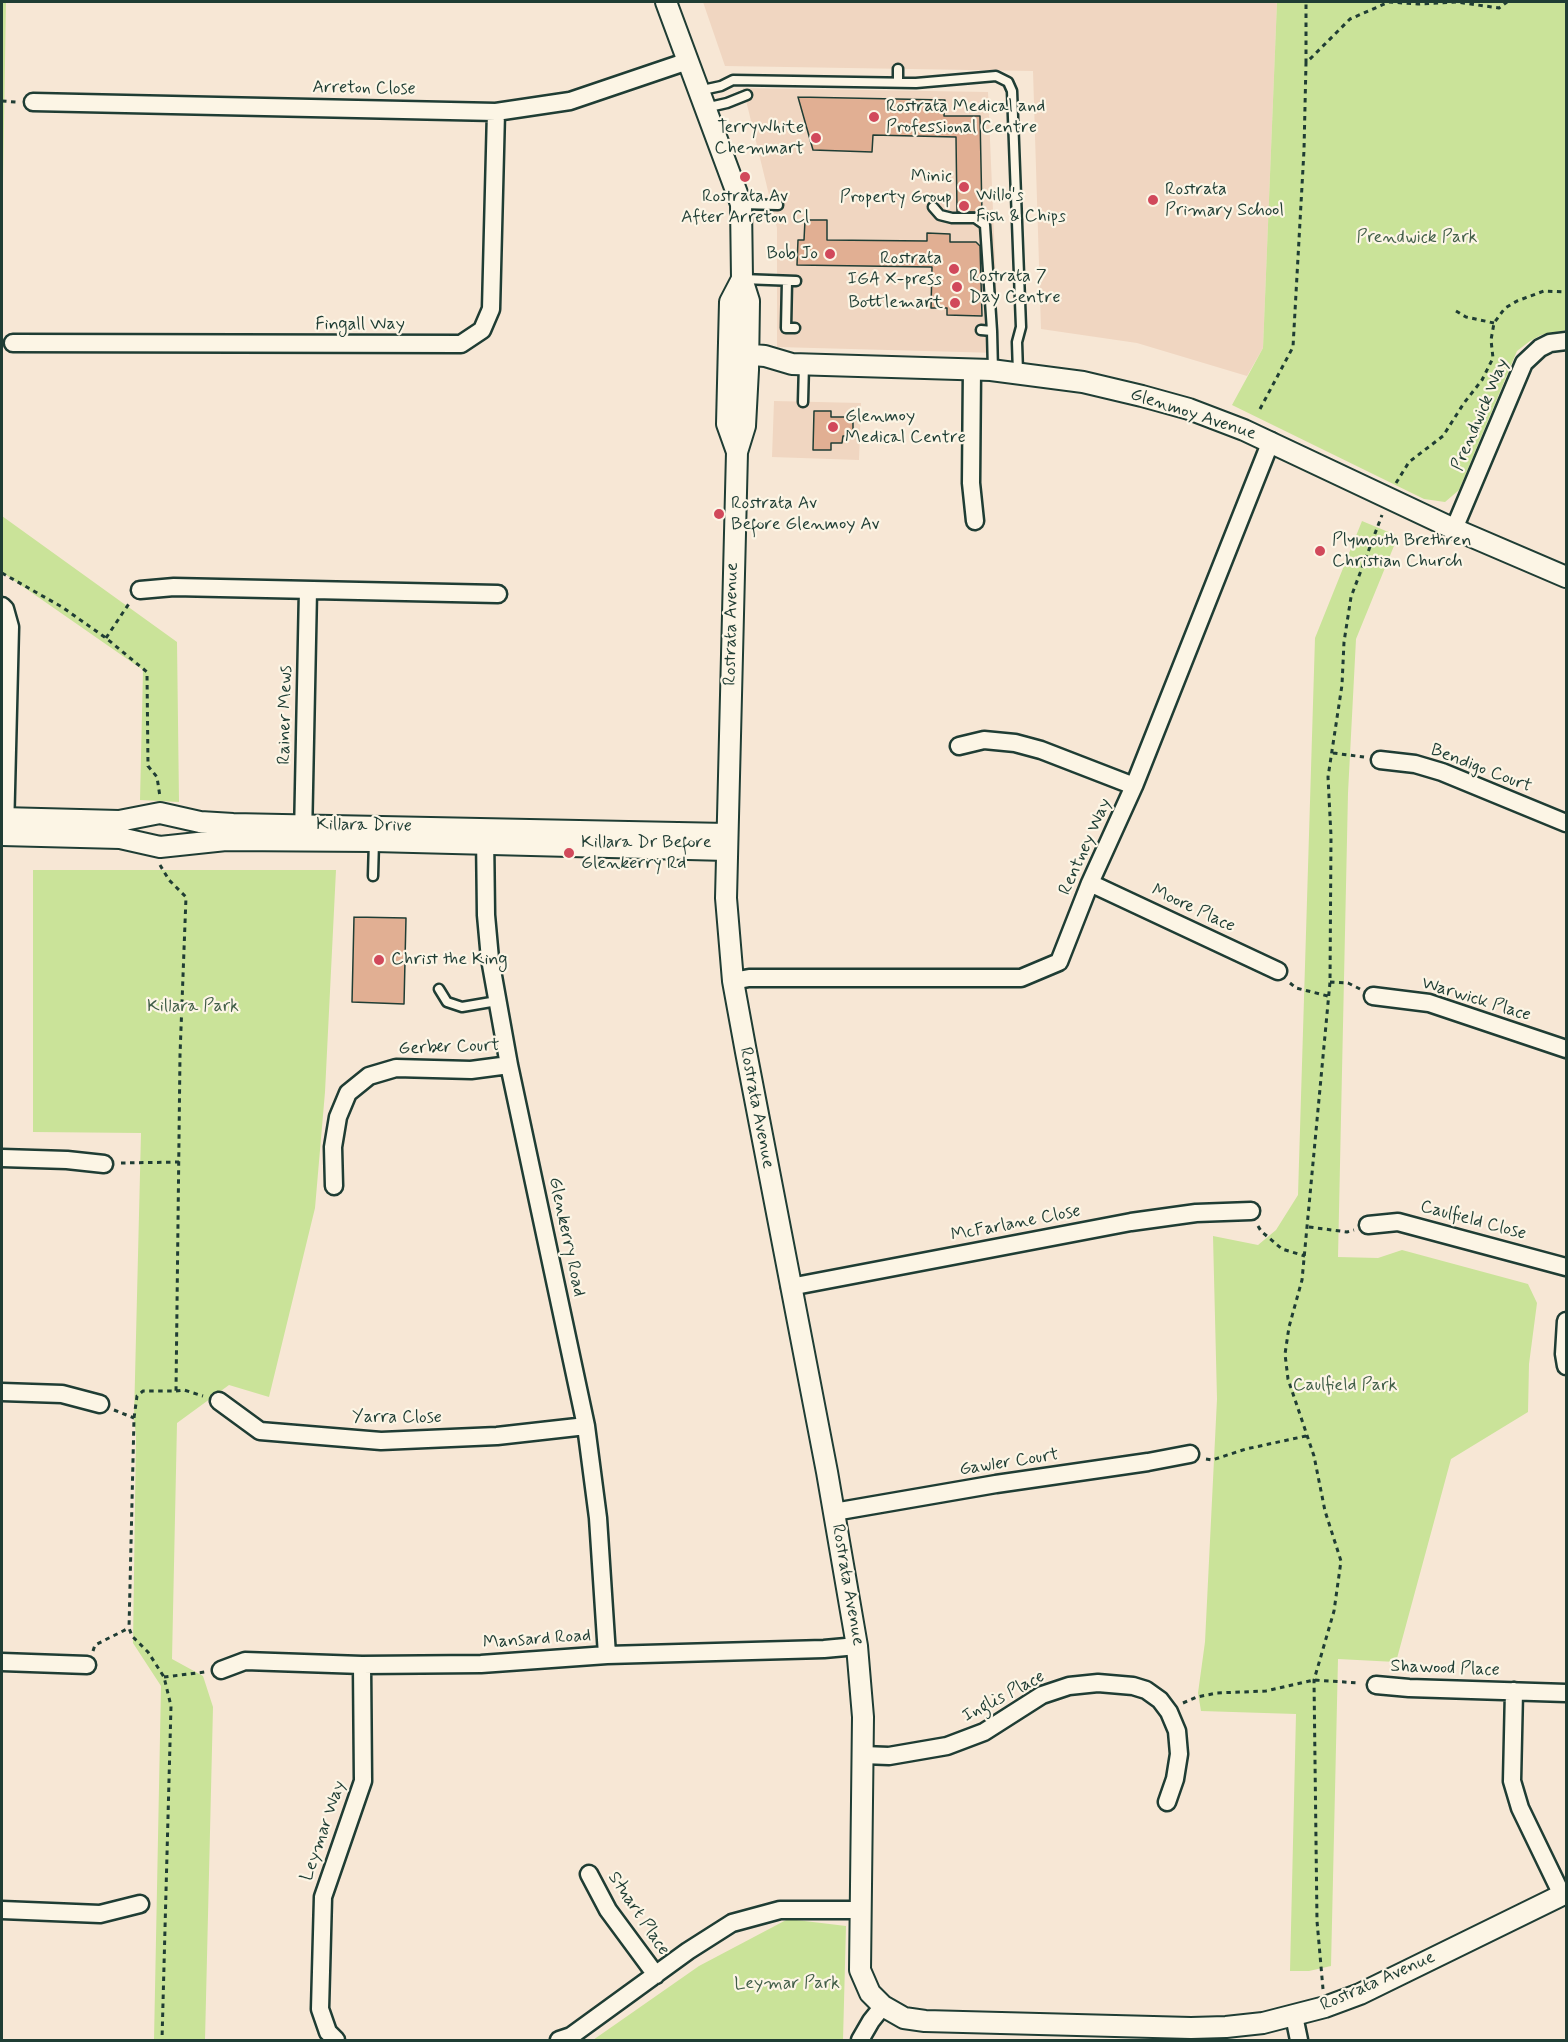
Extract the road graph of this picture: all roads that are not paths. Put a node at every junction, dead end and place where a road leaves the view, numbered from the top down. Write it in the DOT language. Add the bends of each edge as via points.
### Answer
graph roads {
  1 [pos="666,2"];
  2 [pos="688,61"];
  3 [pos="898,69"];
  4 [pos="898,82"];
  5 [pos="747,95"];
  6 [pos="701,100"];
  7 [pos="33,102"];
  8 [pos="496,112"];
  9 [pos="741,204"];
  10 [pos="778,205"];
  11 [pos="933,207"];
  12 [pos="742,279"];
  13 [pos="795,328"];
  14 [pos="981,330"];
  15 [pos="992,331"];
  16 [pos="1566,341"];
  17 [pos="13,343"];
  18 [pos="738,362"];
  19 [pos="798,364"];
  20 [pos="972,369"];
  21 [pos="993,371"];
  22 [pos="1018,374"];
  23 [pos="803,402"];
  24 [pos="1271,441"];
  25 [pos="975,521"];
  26 [pos="1454,528"];
  27 [pos="1566,577"];
  28 [pos="140,590"];
  29 [pos="308,590"];
  30 [pos="498,594"];
  31 [pos="2,606"];
  32 [pos="959,746"];
  33 [pos="1380,760"];
  34 [pos="1134,786"];
  35 [pos="1566,823"];
  36 [pos="3,827"];
  37 [pos="303,833"];
  38 [pos="374,834"];
  39 [pos="485,837"];
  40 [pos="727,842"];
  41 [pos="373,876"];
  42 [pos="1090,883"];
  43 [pos="1278,971"];
  44 [pos="733,981"];
  45 [pos="439,989"];
  46 [pos="1373,996"];
  47 [pos="497,1001"];
  48 [pos="1566,1049"];
  49 [pos="509,1065"];
  50 [pos="2,1158"];
  51 [pos="104,1164"];
  52 [pos="334,1186"];
  53 [pos="1251,1211"];
  54 [pos="1368,1225"];
  55 [pos="1566,1266"];
  56 [pos="790,1287"];
  57 [pos="1566,1321"];
  58 [pos="1566,1366"];
  59 [pos="2,1392"];
  60 [pos="219,1401"];
  61 [pos="100,1404"];
  62 [pos="586,1426"];
  63 [pos="1190,1454"];
  64 [pos="834,1512"];
  65 [pos="857,1646"];
  66 [pos="607,1655"];
  67 [pos="2,1662"];
  68 [pos="87,1665"];
  69 [pos="362,1665"];
  70 [pos="221,1670"];
  71 [pos="1376,1685"];
  72 [pos="1514,1691"];
  73 [pos="1566,1693"];
  74 [pos="863,1755"];
  75 [pos="1167,1802"];
  76 [pos="589,1874"];
  77 [pos="1564,1894"];
  78 [pos="140,1904"];
  79 [pos="2,1910"];
  80 [pos="861,1910"];
  81 [pos="656,1975"];
  82 [pos="883,2006"];
  83 [pos="1293,2016"];
  84 [pos="336,2040"];
  85 [pos="559,2040"];
  86 [pos="860,2040"];
  87 [pos="1299,2040"];
  1 -- 2 [label="street, Rostrata Avenue"];
  2 -- 6 [label="street, Rostrata Avenue"];
  2 -- 8 [label="street, Arreton Close" via="570,101"];
  3 -- 4 [label="lane"];
  4 -- 6 [label="lane" via="733,80"];
  4 -- 22 [label="lane" via="996,76 1012,87 1021,327 1017,342"];
  5 -- 6 [label="lane" via="727,103"];
  6 -- 9 [label="street, Rostrata Avenue"];
  7 -- 8 [label="street, Arreton Close"];
  8 -- 17 [label="street, Fingall Way" via="491,309 482,330 461,345"];
  9 -- 10 [label="lane"];
  9 -- 12 [label="street, Rostrata Avenue"];
  11 -- 15 [label="lane" via="940,215 975,218 985,225"];
  12 -- 13 [label="lane" via="791,281 786,328"];
  12 -- 18 [label="street, Rostrata Avenue" via="749,301"];
  14 -- 15 [label="lane"];
  15 -- 21 [label="lane"];
  16 -- 26 [label="street, Prendwick Way" via="1540,348 1524,363"];
  18 -- 19 [label="street, Glenmoy Avenue"];
  18 -- 40 [label="street, Rostrata Avenue" via="745,426 737,452"];
  19 -- 20 [label="street, Glenmoy Avenue"];
  19 -- 23 [label="lane"];
  20 -- 21 [label="street, Glenmoy Avenue"];
  20 -- 25 [label="street" via="971,483"];
  21 -- 22 [label="street, Glenmoy Avenue"];
  22 -- 24 [label="street, Glenmoy Avenue" via="1083,382 1143,396"];
  24 -- 26 [label="street, Glenmoy Avenue"];
  24 -- 34 [label="street, Rentney Way"];
  26 -- 27 [label="street, Glenmoy Avenue"];
  28 -- 29 [label="street"];
  29 -- 30 [label="street"];
  29 -- 37 [label="street, Rainer Mews"];
  31 -- 36 [label="street" via="10,627"];
  32 -- 34 [label="street" via="984,740 1015,743"];
  33 -- 35 [label="street, Bendigo Court" via="1442,772"];
  34 -- 42 [label="street, Rentney Way"];
  36 -- 37 [label="street, Killara Drive" via="120,838 160,847"];
  36 -- 37 [label="street, Killara Drive" via="119,821 160,813 200,822"];
  37 -- 38 [label="street, Killara Drive"];
  38 -- 39 [label="street, Killara Drive"];
  38 -- 41 [label="lane"];
  39 -- 40 [label="street, Killara Drive"];
  39 -- 47 [label="street, Glenkerry Road" via="486,915"];
  40 -- 44 [label="street, Rostrata Avenue" via="726,898"];
  42 -- 43 [label="street, Moore Place"];
  42 -- 44 [label="street, Rentney Way" via="1059,962 1021,978"];
  44 -- 56 [label="street, Rostrata Avenue"];
  45 -- 47 [label="lane" via="447,1002 462,1007"];
  46 -- 48 [label="street, Warwick Place" via="1429,1003"];
  47 -- 49 [label="street, Glenkerry Road"];
  49 -- 52 [label="street, Gerber Court" via="471,1070 396,1068 369,1076 348,1093 338,1117 333,1147"];
  49 -- 62 [label="street, Glenkerry Road"];
  50 -- 51 [label="street"];
  53 -- 56 [label="street, McFarlane Close" via="1196,1213 1131,1222"];
  54 -- 55 [label="street, Caulfield Close" via="1398,1222"];
  56 -- 64 [label="street, Rostrata Avenue"];
  57 -- 58 [label="street"];
  59 -- 61 [label="street" via="62,1394"];
  60 -- 62 [label="street, Yarra Close" via="260,1431 381,1441 497,1436"];
  62 -- 66 [label="street, Glenkerry Road"];
  63 -- 64 [label="street, Gawler Court"];
  64 -- 65 [label="street, Rostrata Avenue"];
  65 -- 66 [label="street, Mansard Road"];
  65 -- 74 [label="street, Rostrata Avenue"];
  66 -- 69 [label="street, Mansard Road" via="481,1664"];
  67 -- 68 [label="street"];
  69 -- 70 [label="street, Mansard Road" via="245,1661"];
  69 -- 84 [label="street, Leymar Way" via="363,1781 323,1897 320,2009 328,2032"];
  71 -- 72 [label="street, Shawood Place"];
  72 -- 73 [label="street, Shawood Place"];
  72 -- 77 [label="street, Shawood Place" via="1512,1781 1520,1808"];
  74 -- 75 [label="street, Inglis Place" via="889,1756 947,1746 984,1732 1042,1695 1069,1686 1133,1686 1160,1700 1177,1731 1179,1754"];
  74 -- 80 [label="street, Rostrata Avenue"];
  76 -- 81 [label="street, Stuart Place" via="608,1910"];
  77 -- 83 [label="street, Rostrata Avenue" via="1360,1994"];
  78 -- 79 [label="street" via="100,1914"];
  80 -- 81 [label="street" via="780,1910 732,1923"];
  80 -- 82 [label="street, Rostrata Avenue" via="860,1970 870,1993"];
  81 -- 85 [label="street" via="571,2036"];
  82 -- 83 [label="street, Rostrata Avenue" via="904,2018 925,2021 1191,2028 1263,2023"];
  82 -- 86 [label="street"];
  83 -- 87 [label="street"];
}
